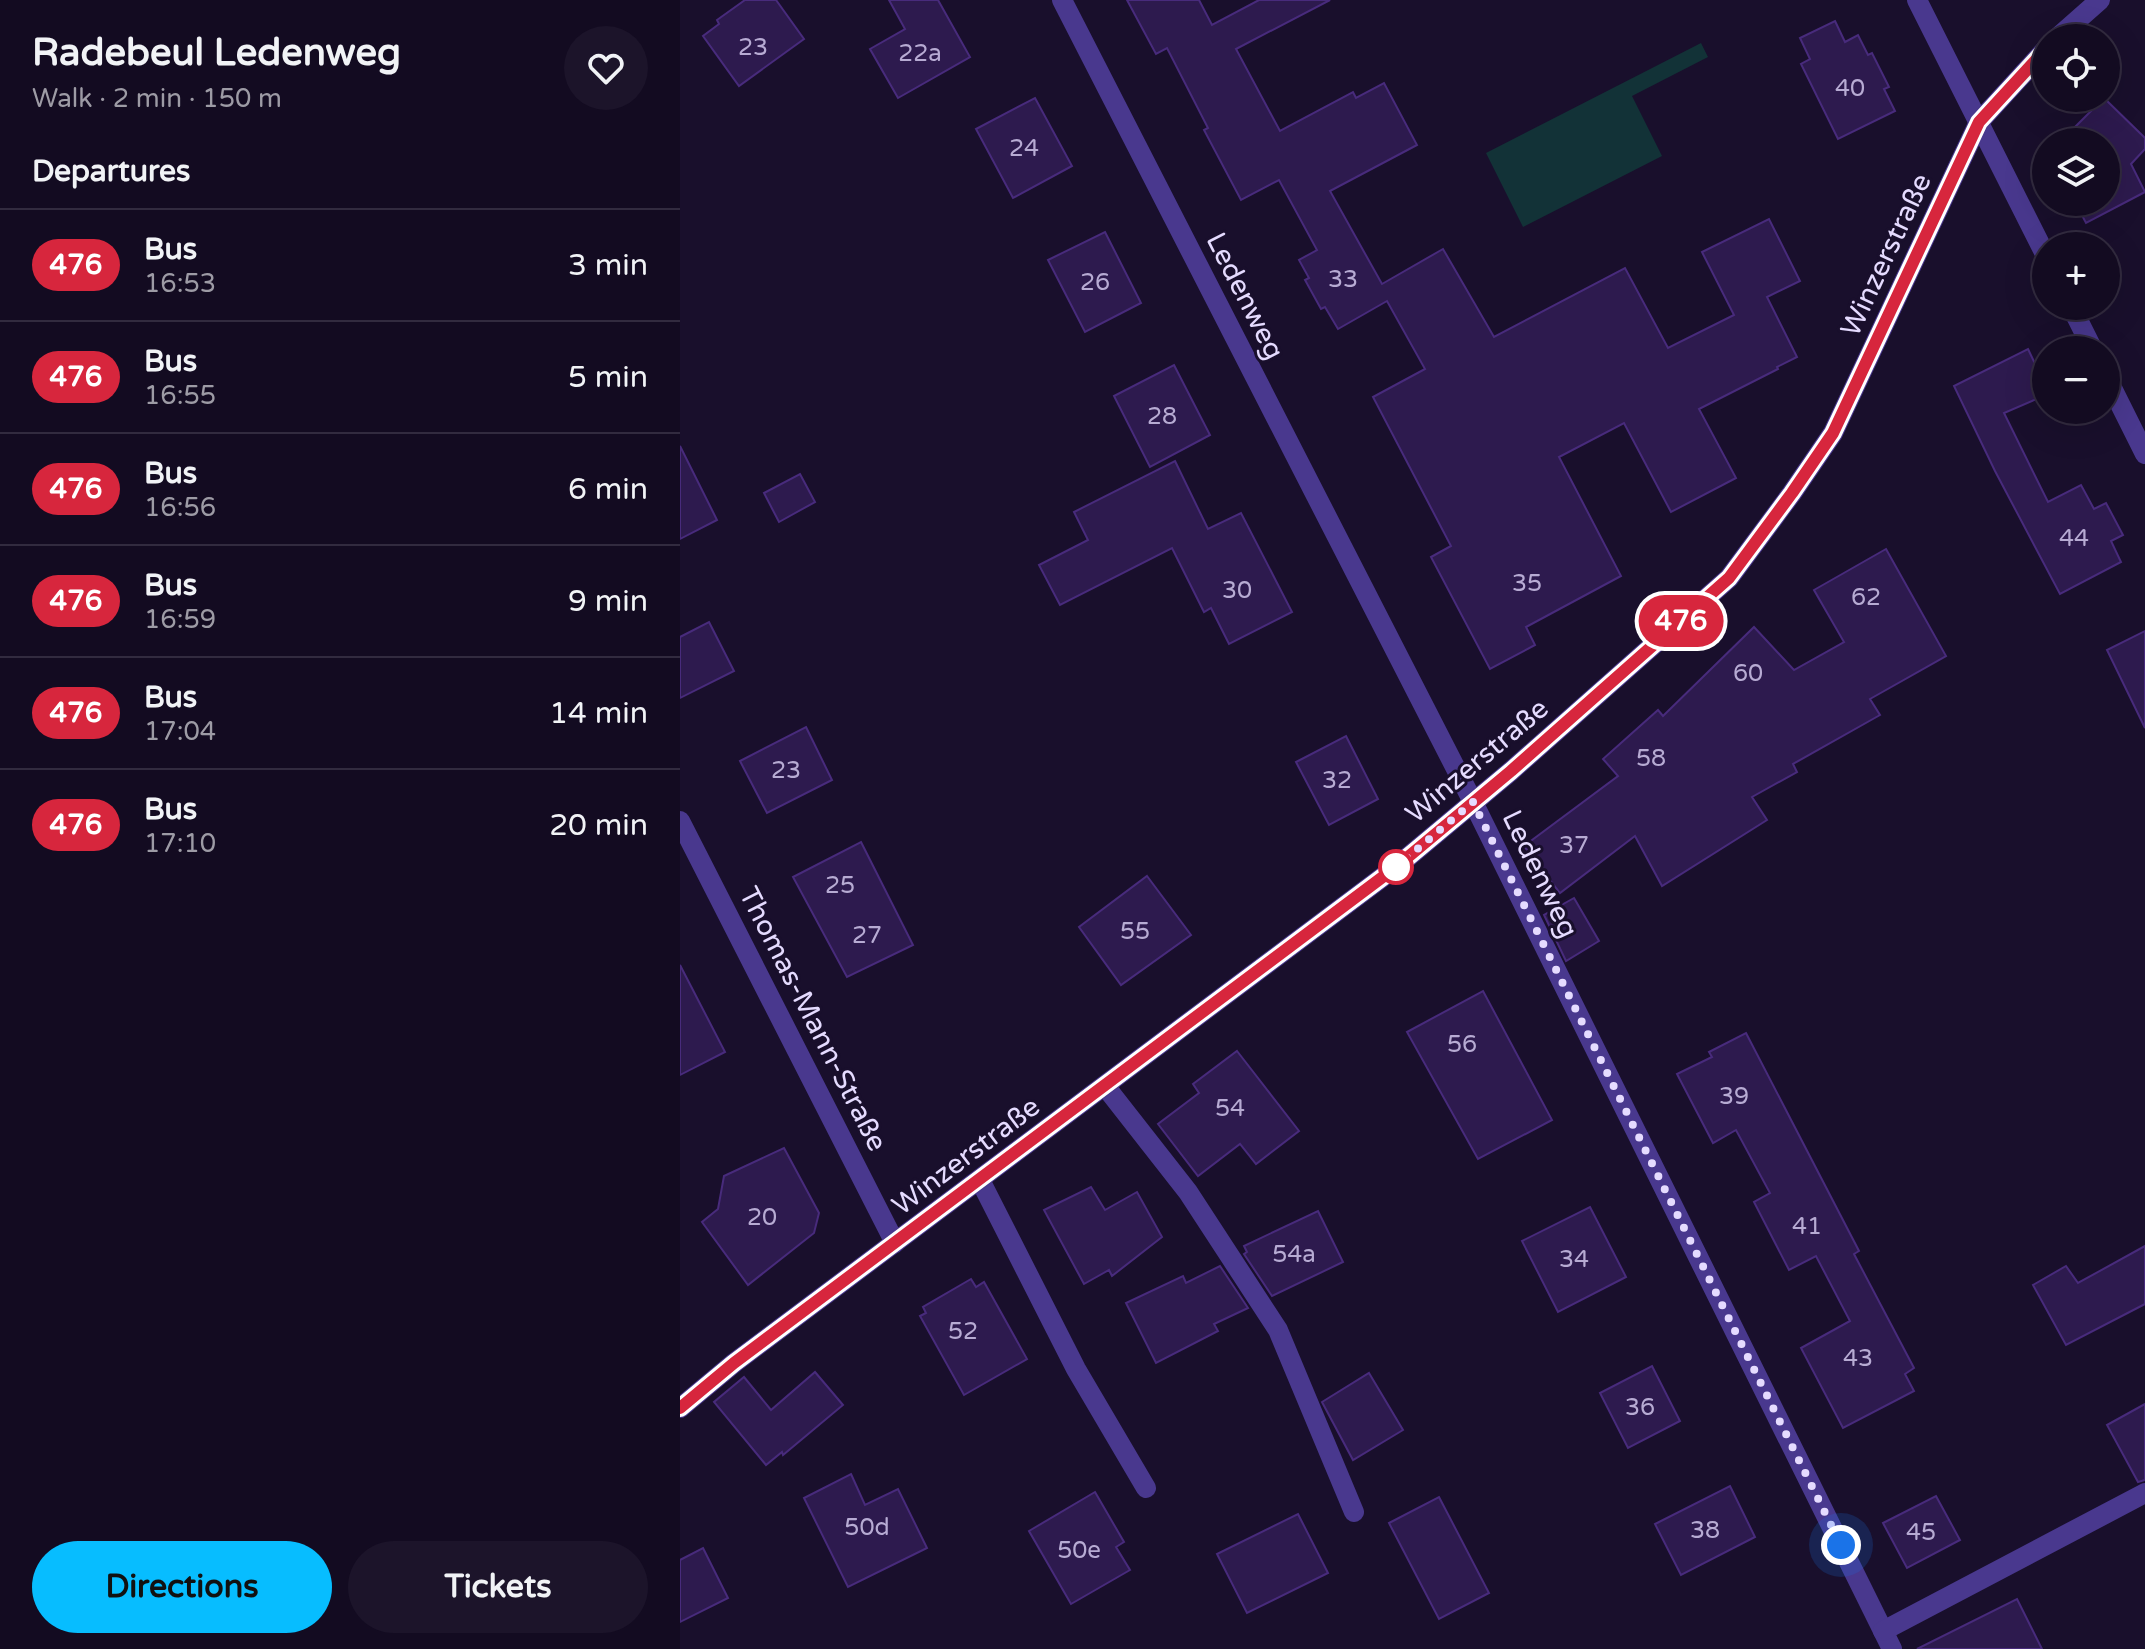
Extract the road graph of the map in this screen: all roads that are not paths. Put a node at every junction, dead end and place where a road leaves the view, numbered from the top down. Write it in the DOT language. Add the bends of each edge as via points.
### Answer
graph roads {
  1 [pos="1062,0"];
  2 [pos="1917,0"];
  3 [pos="2100,0"];
  4 [pos="2073,24"];
  5 [pos="2032,64"];
  6 [pos="1979,122"];
  7 [pos="2034,232"];
  8 [pos="2120,404"];
  9 [pos="2145,454"];
  10 [pos="1473,802"];
  11 [pos="680,821"];
  12 [pos="1105,1086"];
  13 [pos="980,1180"];
  14 [pos="895,1243"];
  15 [pos="680,1408"];
  16 [pos="1146,1488"];
  17 [pos="2145,1493"];
  18 [pos="1354,1512"];
  19 [pos="1888,1640"];
  1 -- 10 [label="street, Ledenweg"];
  2 -- 6 [label="street"];
  3 -- 4 [label="street"];
  5 -- 6 [label="street, Winzerstraße"];
  6 -- 7 [label="street"];
  6 -- 10 [label="street, Winzerstraße" via="1833,433 1753,548 1703,603"];
  8 -- 9 [label="street"];
  10 -- 12 [label="street, Winzerstraße" via="1396,867"];
  10 -- 19 [label="street, Ledenweg"];
  11 -- 14 [label="street, Thomas-Mann-Straße"];
  12 -- 13 [label="street, Winzerstraße"];
  12 -- 18 [label="street" via="1188,1192 1278,1330"];
  13 -- 14 [label="street, Winzerstraße"];
  13 -- 16 [label="street" via="1076,1369"];
  14 -- 15 [label="street, Winzerstraße"];
  17 -- 19 [label="street"];
}
